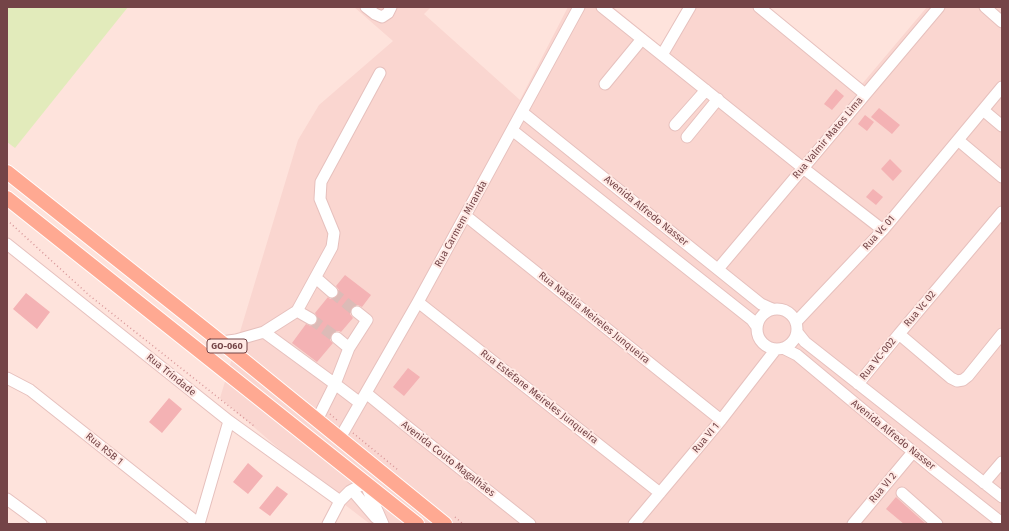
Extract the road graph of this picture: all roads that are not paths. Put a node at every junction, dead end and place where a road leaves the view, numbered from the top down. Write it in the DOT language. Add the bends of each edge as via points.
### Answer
graph roads {
  1 [pos="366,7"];
  2 [pos="391,7"];
  3 [pos="579,7"];
  4 [pos="602,7"];
  5 [pos="690,7"];
  6 [pos="758,7"];
  7 [pos="939,7"];
  8 [pos="985,7"];
  9 [pos="1002,22"];
  10 [pos="642,39"];
  11 [pos="662,55"];
  12 [pos="380,73"];
  13 [pos="605,84"];
  14 [pos="1002,87"];
  15 [pos="706,90"];
  16 [pos="865,94"];
  17 [pos="718,99"];
  18 [pos="983,110"];
  19 [pos="522,112"];
  20 [pos="675,125"];
  21 [pos="1002,126"];
  22 [pos="512,130"];
  23 [pos="687,137"];
  24 [pos="958,140"];
  25 [pos="803,168"];
  26 [pos="7,172"];
  27 [pos="1002,177"];
  28 [pos="7,198"];
  29 [pos="1002,212"];
  30 [pos="466,216"];
  31 [pos="883,230"];
  32 [pos="7,244"];
  33 [pos="718,269"];
  34 [pos="316,278"];
  35 [pos="332,292"];
  36 [pos="418,302"];
  37 [pos="772,309"];
  38 [pos="297,311"];
  39 [pos="357,312"];
  40 [pos="310,319"];
  41 [pos="756,327"];
  42 [pos="796,327"];
  43 [pos="264,332"];
  44 [pos="899,334"];
  45 [pos="1002,334"];
  46 [pos="337,338"];
  47 [pos="222,342"];
  48 [pos="349,348"];
  49 [pos="779,349"];
  50 [pos="844,372"];
  51 [pos="7,378"];
  52 [pos="335,384"];
  53 [pos="858,384"];
  54 [pos="833,385"];
  55 [pos="366,393"];
  56 [pos="360,403"];
  57 [pos="317,420"];
  58 [pos="721,420"];
  59 [pos="229,421"];
  60 [pos="340,438"];
  61 [pos="913,452"];
  62 [pos="1002,462"];
  63 [pos="984,483"];
  64 [pos="358,486"];
  65 [pos="660,492"];
  66 [pos="902,493"];
  67 [pos="1002,497"];
  68 [pos="7,498"];
  69 [pos="340,501"];
  70 [pos="41,524"];
  71 [pos="199,524"];
  72 [pos="328,524"];
  73 [pos="382,524"];
  74 [pos="417,524"];
  75 [pos="445,524"];
  76 [pos="530,524"];
  77 [pos="634,524"];
  78 [pos="854,524"];
  79 [pos="937,524"];
  80 [pos="1002,524"];
  1 -- 2 [label="street" via="382,17"];
  3 -- 19 [label="street, Rua Carmem Miranda"];
  4 -- 10 [label="street"];
  5 -- 11 [label="street"];
  6 -- 16 [label="street"];
  7 -- 16 [label="street, Rua Valmir Matos Lima"];
  8 -- 9 [label="street"];
  10 -- 11 [label="street"];
  10 -- 13 [label="street"];
  11 -- 15 [label="street"];
  12 -- 34 [label="street" via="321,182 320,199 334,233 332,247"];
  14 -- 18 [label="street, Rua Vc 01"];
  15 -- 17 [label="street"];
  15 -- 20 [label="street"];
  16 -- 25 [label="street, Rua Valmir Matos Lima"];
  17 -- 23 [label="street"];
  17 -- 25 [label="street"];
  18 -- 21 [label="street"];
  18 -- 24 [label="street, Rua Vc 01"];
  19 -- 22 [label="street, Rua Carmem Miranda"];
  19 -- 33 [label="street, Avenida Alfredo Nasser"];
  22 -- 30 [label="street, Rua Carmem Miranda"];
  22 -- 41 [label="street, Avenida Alfredo Nasser" via="752,320"];
  24 -- 27 [label="street"];
  24 -- 31 [label="street, Rua Vc 01"];
  25 -- 31 [label="street"];
  25 -- 33 [label="street, Rua Valmir Matos Lima"];
  26 -- 47 [label="main road, GO-060 / GO-060"];
  28 -- 64 [label="main road, GO-060 / GO-060"];
  29 -- 44 [label="street, Rua Vc 02"];
  30 -- 36 [label="street, Rua Carmem Miranda"];
  30 -- 58 [label="street, Rua Natália Meireles Junqueira"];
  31 -- 42 [label="street, Rua Vc 01"];
  32 -- 59 [label="street, Rua Trindade"];
  33 -- 37 [label="street, Avenida Alfredo Nasser" via="761,304"];
  34 -- 35 [label="street"];
  34 -- 38 [label="street"];
  36 -- 55 [label="street, Rua Carmem Miranda"];
  36 -- 65 [label="street, Rua Estéfane Meireles Junqueira"];
  37 -- 41 [label="street" via="763,313"];
  37 -- 42 [label="street" via="785,310 792,316"];
  38 -- 40 [label="street"];
  38 -- 43 [label="street"];
  39 -- 48 [label="street" via="367,320"];
  41 -- 49 [label="street" via="758,339 762,343"];
  42 -- 49 [label="street" via="793,341"];
  42 -- 50 [label="street, Avenida Alfredo Nasser" via="805,342"];
  43 -- 47 [label="street"];
  43 -- 52 [label="street"];
  44 -- 45 [label="street, Rua Vc 02" via="957,381 968,376"];
  44 -- 53 [label="street, Rua VC-002"];
  46 -- 48 [label="street"];
  47 -- 57 [label="main road, GO-060 / GO-060"];
  48 -- 52 [label="street"];
  49 -- 54 [label="street, Avenida Alfredo Nasser" via="797,355"];
  49 -- 58 [label="street, Rua VI 1"];
  50 -- 53 [label="street, Avenida Alfredo Nasser"];
  50 -- 54 [label="street"];
  51 -- 71 [label="street, Rua RSB 1" via="30,390"];
  52 -- 56 [label="street"];
  52 -- 57 [label="street"];
  53 -- 63 [label="street, Avenida Alfredo Nasser"];
  54 -- 61 [label="street, Avenida Alfredo Nasser"];
  55 -- 56 [label="street, Rua Carmem Miranda"];
  55 -- 76 [label="street, Avenida Couto Magalhães"];
  56 -- 60 [label="street, Rua Carmem Miranda"];
  57 -- 60 [label="main road, GO-060 / GO-060"];
  58 -- 65 [label="street, Rua VI 1"];
  59 -- 69 [label="street, Rua Trindade"];
  59 -- 71 [label="street"];
  60 -- 75 [label="main road, GO-060 / GO-060"];
  61 -- 78 [label="street, Rua VI 2"];
  61 -- 80 [label="street, Avenida Alfredo Nasser"];
  62 -- 63 [label="street"];
  63 -- 67 [label="street, Avenida Alfredo Nasser"];
  64 -- 69 [label="street"];
  64 -- 73 [label="street"];
  64 -- 74 [label="main road, GO-060 / GO-060"];
  65 -- 77 [label="street, Rua VI 1"];
  66 -- 79 [label="street"];
  68 -- 70 [label="street"];
  69 -- 72 [label="street"];
}
